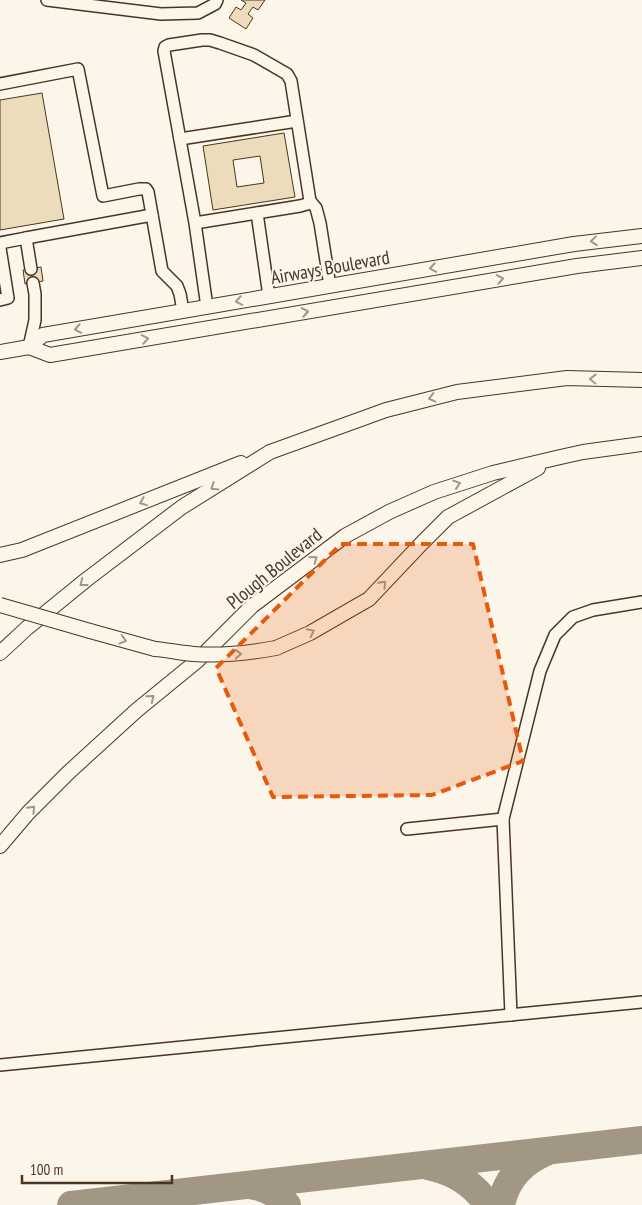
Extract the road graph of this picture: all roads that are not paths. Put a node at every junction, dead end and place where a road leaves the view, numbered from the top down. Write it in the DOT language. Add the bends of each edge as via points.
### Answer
graph roads {
  1 [pos="47,0"];
  2 [pos="217,0"];
  3 [pos="0,84"];
  4 [pos="297,121"];
  5 [pos="180,139"];
  6 [pos="310,201"];
  7 [pos="256,213"];
  8 [pos="152,215"];
  9 [pos="195,223"];
  10 [pos="642,236"];
  11 [pos="26,238"];
  12 [pos="0,243"];
  13 [pos="0,248"];
  14 [pos="642,258"];
  15 [pos="31,269"];
  16 [pos="33,282"];
  17 [pos="330,286"];
  18 [pos="269,296"];
  19 [pos="0,300"];
  20 [pos="207,307"];
  21 [pos="183,311"];
  22 [pos="29,348"];
  23 [pos="0,352"];
  24 [pos="642,380"];
  25 [pos="642,444"];
  26 [pos="270,452"];
  27 [pos="556,458"];
  28 [pos="0,555"];
  29 [pos="642,602"];
  30 [pos="0,605"];
  31 [pos="0,653"];
  32 [pos="504,819"];
  33 [pos="407,829"];
  34 [pos="0,846"];
  35 [pos="642,1002"];
  36 [pos="511,1015"];
  37 [pos="0,1065"];
  1 -- 2 [label="street" via="161,14 198,13"];
  3 -- 8 [label="street" via="78,69 103,196 146,190"];
  4 -- 5 [label="street"];
  4 -- 5 [label="street" via="288,74 254,55 210,40 195,41 169,45 164,51"];
  4 -- 6 [label="street"];
  5 -- 9 [label="street"];
  6 -- 7 [label="street" via="300,206"];
  6 -- 17 [label="street" via="316,208 320,223"];
  7 -- 9 [label="street"];
  7 -- 18 [label="street"];
  8 -- 11 [label="street"];
  8 -- 21 [label="street" via="162,271 177,286"];
  9 -- 20 [label="street"];
  10 -- 17 [label="main road, Airways Boulevard, one-way" via="574,244"];
  11 -- 12 [label="street"];
  11 -- 15 [label="street"];
  13 -- 19 [label="street" via="8,298"];
  22 -- 14 [label="main road, Airways Boulevard, one-way" via="50,355 577,266"];
  16 -- 22 [label="street" via="35,320"];
  17 -- 18 [label="main road, Airways Boulevard"];
  18 -- 20 [label="main road, Airways Boulevard, one-way"];
  20 -- 21 [label="main road, Airways Boulevard"];
  21 -- 22 [label="main road, Airways Boulevard, one-way" via="44,335"];
  22 -- 23 [label="main road, Airways Boulevard"];
  24 -- 26 [label="main road, one-way" via="567,378 458,392 386,410"];
  25 -- 27 [label="main road, Plough Boulevard"];
  26 -- 28 [label="main road, one-way" via="22,550"];
  26 -- 31 [label="main road, one-way" via="182,507 86,580"];
  30 -- 27 [label="main road, one-way, bridge" via="155,649 222,655 276,648 310,633 369,599 448,516"];
  34 -- 27 [label="main road, Plough Boulevard, one-way" via="69,772 197,661 252,606 346,536 434,492"];
  29 -- 32 [label="street" via="573,616 556,635 540,671"];
  32 -- 33 [label="street"];
  32 -- 36 [label="street"];
  35 -- 36 [label="street"];
  36 -- 37 [label="street"];
}
